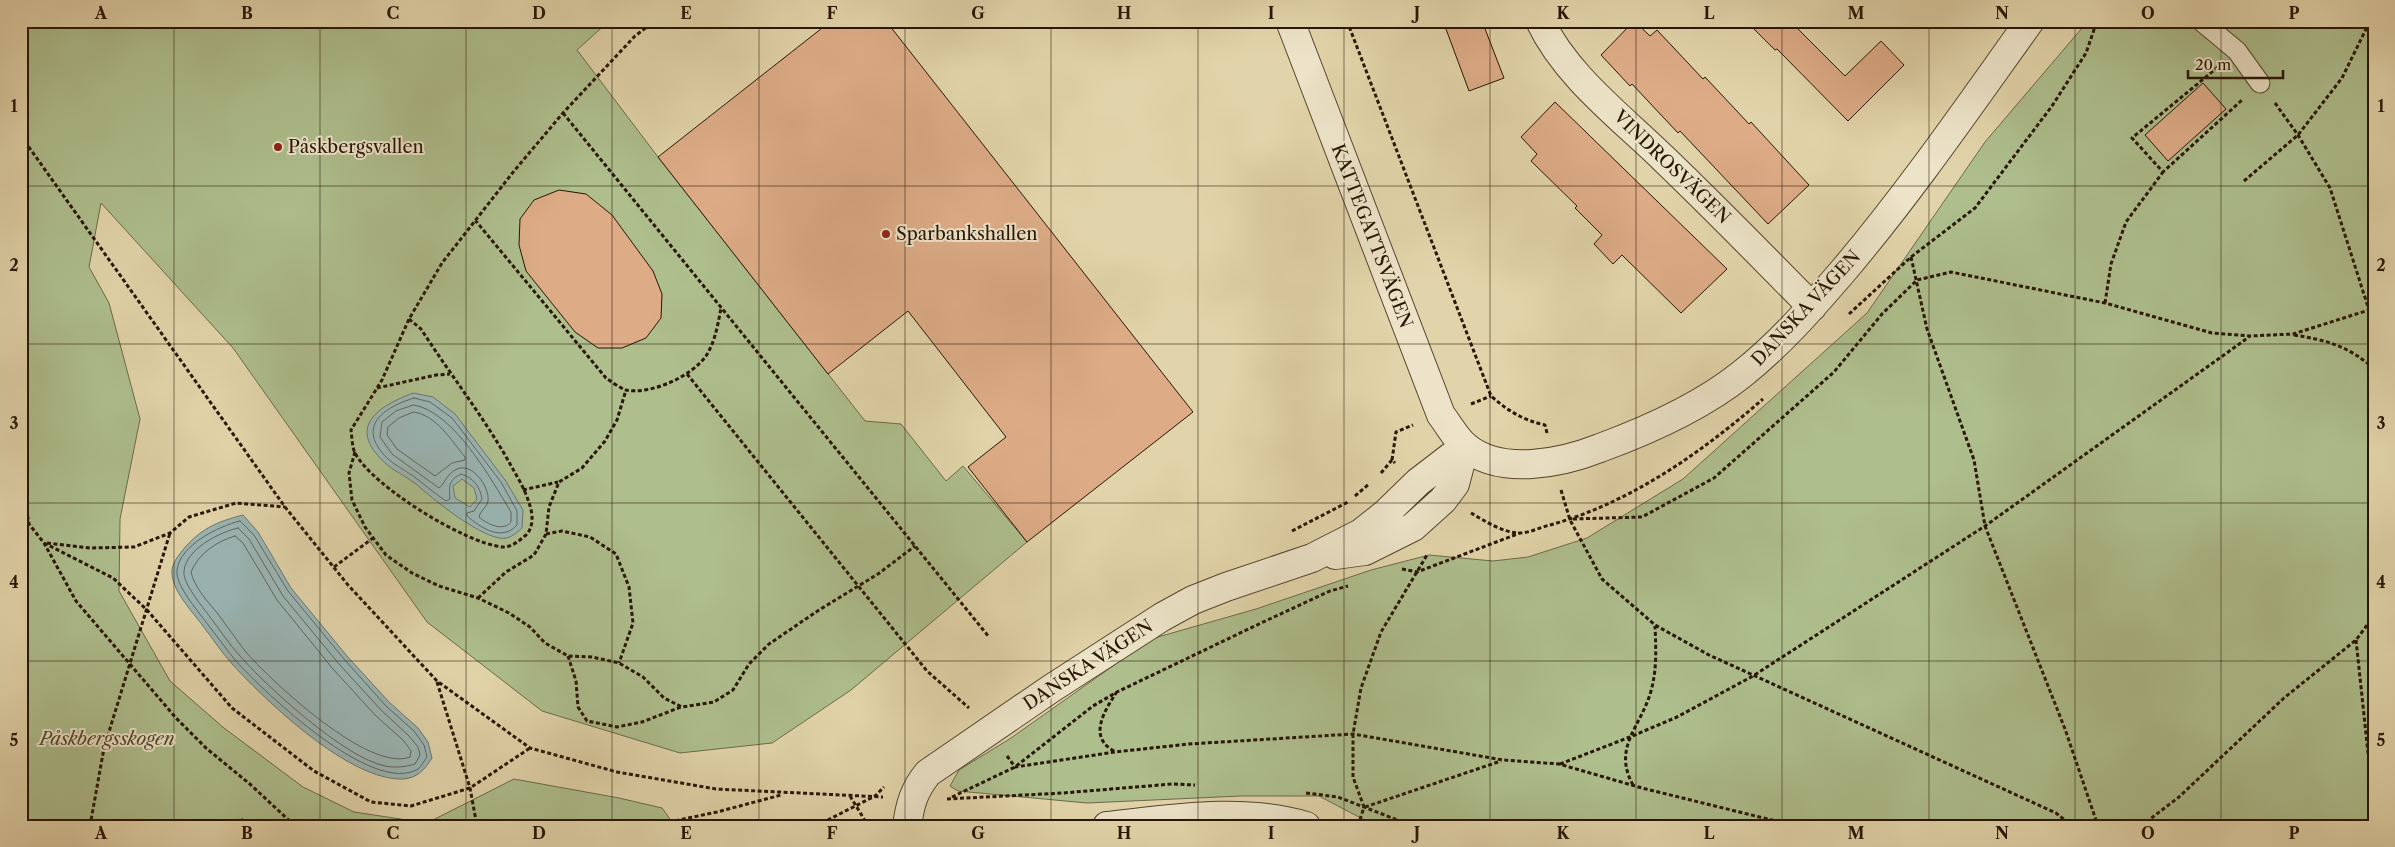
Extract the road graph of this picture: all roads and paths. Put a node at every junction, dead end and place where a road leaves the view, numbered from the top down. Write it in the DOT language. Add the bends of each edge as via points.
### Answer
graph roads {
  1 [pos="655,21"];
  2 [pos="1290,21"];
  3 [pos="1347,21"];
  4 [pos="1540,21"];
  5 [pos="2030,21"];
  6 [pos="2201,21"];
  7 [pos="2370,21"];
  8 [pos="2236,51"];
  9 [pos="2260,84"];
  10 [pos="564,113"];
  11 [pos="2298,135"];
  12 [pos="21,136"];
  13 [pos="2163,172"];
  14 [pos="2244,181"];
  15 [pos="475,220"];
  16 [pos="1911,257"];
  17 [pos="1916,280"];
  18 [pos="2105,302"];
  19 [pos="1812,307"];
  20 [pos="721,308"];
  21 [pos="2372,310"];
  22 [pos="409,319"];
  23 [pos="2374,324"];
  24 [pos="2293,334"];
  25 [pos="2250,336"];
  26 [pos="2374,369"];
  27 [pos="450,374"];
  28 [pos="688,374"];
  29 [pos="377,388"];
  30 [pos="626,390"];
  31 [pos="1464,446"];
  32 [pos="355,452"];
  33 [pos="1553,462"];
  34 [pos="21,477"];
  35 [pos="559,482"];
  36 [pos="523,490"];
  37 [pos="285,507"];
  38 [pos="1570,520"];
  39 [pos="21,521"];
  40 [pos="30,524"];
  41 [pos="1985,526"];
  42 [pos="1520,533"];
  43 [pos="170,534"];
  44 [pos="546,534"];
  45 [pos="373,538"];
  46 [pos="44,543"];
  47 [pos="915,546"];
  48 [pos="1432,548"];
  49 [pos="334,567"];
  50 [pos="1394,571"];
  51 [pos="1417,572"];
  52 [pos="1358,583"];
  53 [pos="858,586"];
  54 [pos="478,598"];
  55 [pos="147,610"];
  56 [pos="2374,616"];
  57 [pos="1655,625"];
  58 [pos="989,637"];
  59 [pos="2356,640"];
  60 [pos="568,656"];
  61 [pos="130,661"];
  62 [pos="619,663"];
  63 [pos="1754,676"];
  64 [pos="437,681"];
  65 [pos="1117,692"];
  66 [pos="682,707"];
  67 [pos="972,710"];
  68 [pos="1352,734"];
  69 [pos="1630,737"];
  70 [pos="530,748"];
  71 [pos="1115,752"];
  72 [pos="1503,760"];
  73 [pos="1559,764"];
  74 [pos="1015,767"];
  75 [pos="1200,785"];
  76 [pos="1632,785"];
  77 [pos="470,788"];
  78 [pos="1302,792"];
  79 [pos="785,793"];
  80 [pos="849,796"];
  81 [pos="949,798"];
  82 [pos="911,799"];
  83 [pos="1364,807"];
  84 [pos="2374,809"];
  85 [pos="90,826"];
  86 [pos="183,826"];
  87 [pos="272,826"];
  88 [pos="295,826"];
  89 [pos="477,826"];
  90 [pos="650,826"];
  91 [pos="865,826"];
  92 [pos="907,826"];
  93 [pos="1107,826"];
  94 [pos="1306,826"];
  95 [pos="1358,826"];
  96 [pos="1413,826"];
  97 [pos="1796,826"];
  98 [pos="2072,826"];
  99 [pos="2098,826"];
  100 [pos="2141,826"];
  1 -- 10 [label="path" via="635,36"];
  2 -- 31 [label="street, KATTEGATTSVÄGEN" via="1441,415"];
  3 -- 33 [label="path" via="1491,396 1506,410 1545,426"];
  4 -- 19 [label="street, VINDROSVÄGEN" via="1567,65"];
  5 -- 19 [label="street, DANSKA VÄGEN" via="1887,219"];
  6 -- 8 [label="lane"];
  7 -- 11 [label="path" via="2342,78"];
  8 -- 9 [label="lane"];
  8 -- 13 [label="path" via="2132,138"];
  9 -- 11 [label="path"];
  9 -- 13 [label="path"];
  10 -- 15 [label="path"];
  10 -- 20 [label="path"];
  11 -- 14 [label="path"];
  11 -- 21 [label="path" via="2330,188"];
  12 -- 37 [label="path"];
  13 -- 18 [label="path" via="2126,222 2111,264"];
  15 -- 22 [label="path" via="442,263"];
  15 -- 30 [label="path" via="606,378"];
  16 -- 17 [label="path"];
  17 -- 18 [label="path" via="1951,272"];
  17 -- 38 [label="path" via="1882,314 1834,372 1714,478 1642,517"];
  17 -- 41 [label="path" via="1928,328 1974,460"];
  18 -- 25 [label="path" via="2212,333"];
  19 -- 33 [label="street, DANSKA VÄGEN" via="1741,375 1705,398 1669,419 1610,445"];
  20 -- 28 [label="path" via="716,334 706,356"];
  20 -- 47 [label="path"];
  21 -- 23 [label="path"];
  21 -- 24 [label="path"];
  22 -- 27 [label="path" via="421,329"];
  22 -- 29 [label="path"];
  24 -- 25 [label="path"];
  24 -- 26 [label="path" via="2330,341 2363,359"];
  25 -- 41 [label="path"];
  27 -- 29 [label="path"];
  27 -- 36 [label="path" via="495,438"];
  28 -- 30 [label="path" via="669,384"];
  28 -- 53 [label="path"];
  29 -- 32 [label="path" via="351,430"];
  30 -- 35 [label="path" via="617,420 605,441 582,468"];
  31 -- 33 [label="street, DANSKA VÄGEN" via="1483,457 1506,462"];
  31 -- 82 [label="street, DANSKA VÄGEN" via="1361,533 1312,558 1226,587 1162,616 928,773"];
  32 -- 36 [label="path" via="377,479 440,524 503,547 516,544 530,531 530,503"];
  32 -- 45 [label="path" via="349,473 352,500"];
  33 -- 38 [label="path"];
  34 -- 40 [label="path"];
  35 -- 36 [label="path"];
  35 -- 44 [label="path" via="549,507"];
  37 -- 43 [label="path" via="236,503 189,517"];
  37 -- 49 [label="path"];
  38 -- 57 [label="path" via="1602,579"];
  39 -- 40 [label="path"];
  40 -- 46 [label="path"];
  41 -- 63 [label="path"];
  41 -- 99 [label="path" via="2065,729"];
  42 -- 51 [label="path"];
  43 -- 46 [label="path" via="134,547 90,548"];
  43 -- 55 [label="path"];
  44 -- 54 [label="path" via="534,555 506,572"];
  44 -- 62 [label="path" via="562,531 590,537 616,554 629,587 633,623"];
  45 -- 49 [label="path"];
  45 -- 54 [label="path" via="386,555 412,573"];
  46 -- 55 [label="path" via="114,578"];
  46 -- 61 [label="path" via="76,601"];
  47 -- 53 [label="path"];
  47 -- 58 [label="path"];
  48 -- 51 [label="path"];
  49 -- 64 [label="path"];
  50 -- 51 [label="path" via="1404,568"];
  51 -- 68 [label="path" via="1381,632 1361,688"];
  52 -- 65 [label="path" via="1330,592"];
  53 -- 66 [label="path" via="769,644 749,664 733,690 714,702"];
  53 -- 67 [label="path" via="927,671"];
  54 -- 60 [label="path" via="509,613 530,627 545,643"];
  55 -- 61 [label="path"];
  55 -- 77 [label="path" via="232,708 314,771 371,802 411,806"];
  56 -- 59 [label="path"];
  57 -- 63 [label="path"];
  57 -- 69 [label="path" via="1657,663 1651,692"];
  59 -- 84 [label="path"];
  59 -- 100 [label="path" via="2284,698 2178,797"];
  60 -- 62 [label="path"];
  60 -- 66 [label="path" via="576,681 578,707 587,721 617,727 642,722"];
  61 -- 85 [label="path" via="104,748"];
  61 -- 88 [label="path" via="176,718"];
  62 -- 66 [label="path" via="643,677 664,698"];
  63 -- 69 [label="path"];
  63 -- 98 [label="path" via="2056,813"];
  64 -- 70 [label="path"];
  64 -- 77 [label="path"];
  65 -- 71 [label="path" via="1100,726 1100,738"];
  65 -- 74 [label="path" via="1092,706"];
  68 -- 71 [label="path"];
  68 -- 72 [label="path"];
  68 -- 83 [label="path" via="1353,777"];
  69 -- 73 [label="path"];
  69 -- 76 [label="path" via="1624,762"];
  70 -- 77 [label="path"];
  70 -- 79 [label="path" via="626,773 716,789"];
  71 -- 74 [label="path"];
  72 -- 73 [label="path"];
  72 -- 83 [label="path"];
  73 -- 76 [label="path"];
  74 -- 81 [label="path"];
  75 -- 81 [label="path"];
  76 -- 97 [label="path"];
  77 -- 89 [label="path"];
  78 -- 83 [label="path" via="1338,797"];
  79 -- 80 [label="path"];
  79 -- 90 [label="path"];
  80 -- 82 [label="path"];
  80 -- 91 [label="path"];
  81 -- 82 [label="path"];
  82 -- 92 [label="street, DANSKA VÄGEN"];
  83 -- 95 [label="path"];
  83 -- 96 [label="path"];
  86 -- 87 [label="path" via="242,820"];
  93 -- 94 [label="street" via="1233,816 1284,819"];
}
